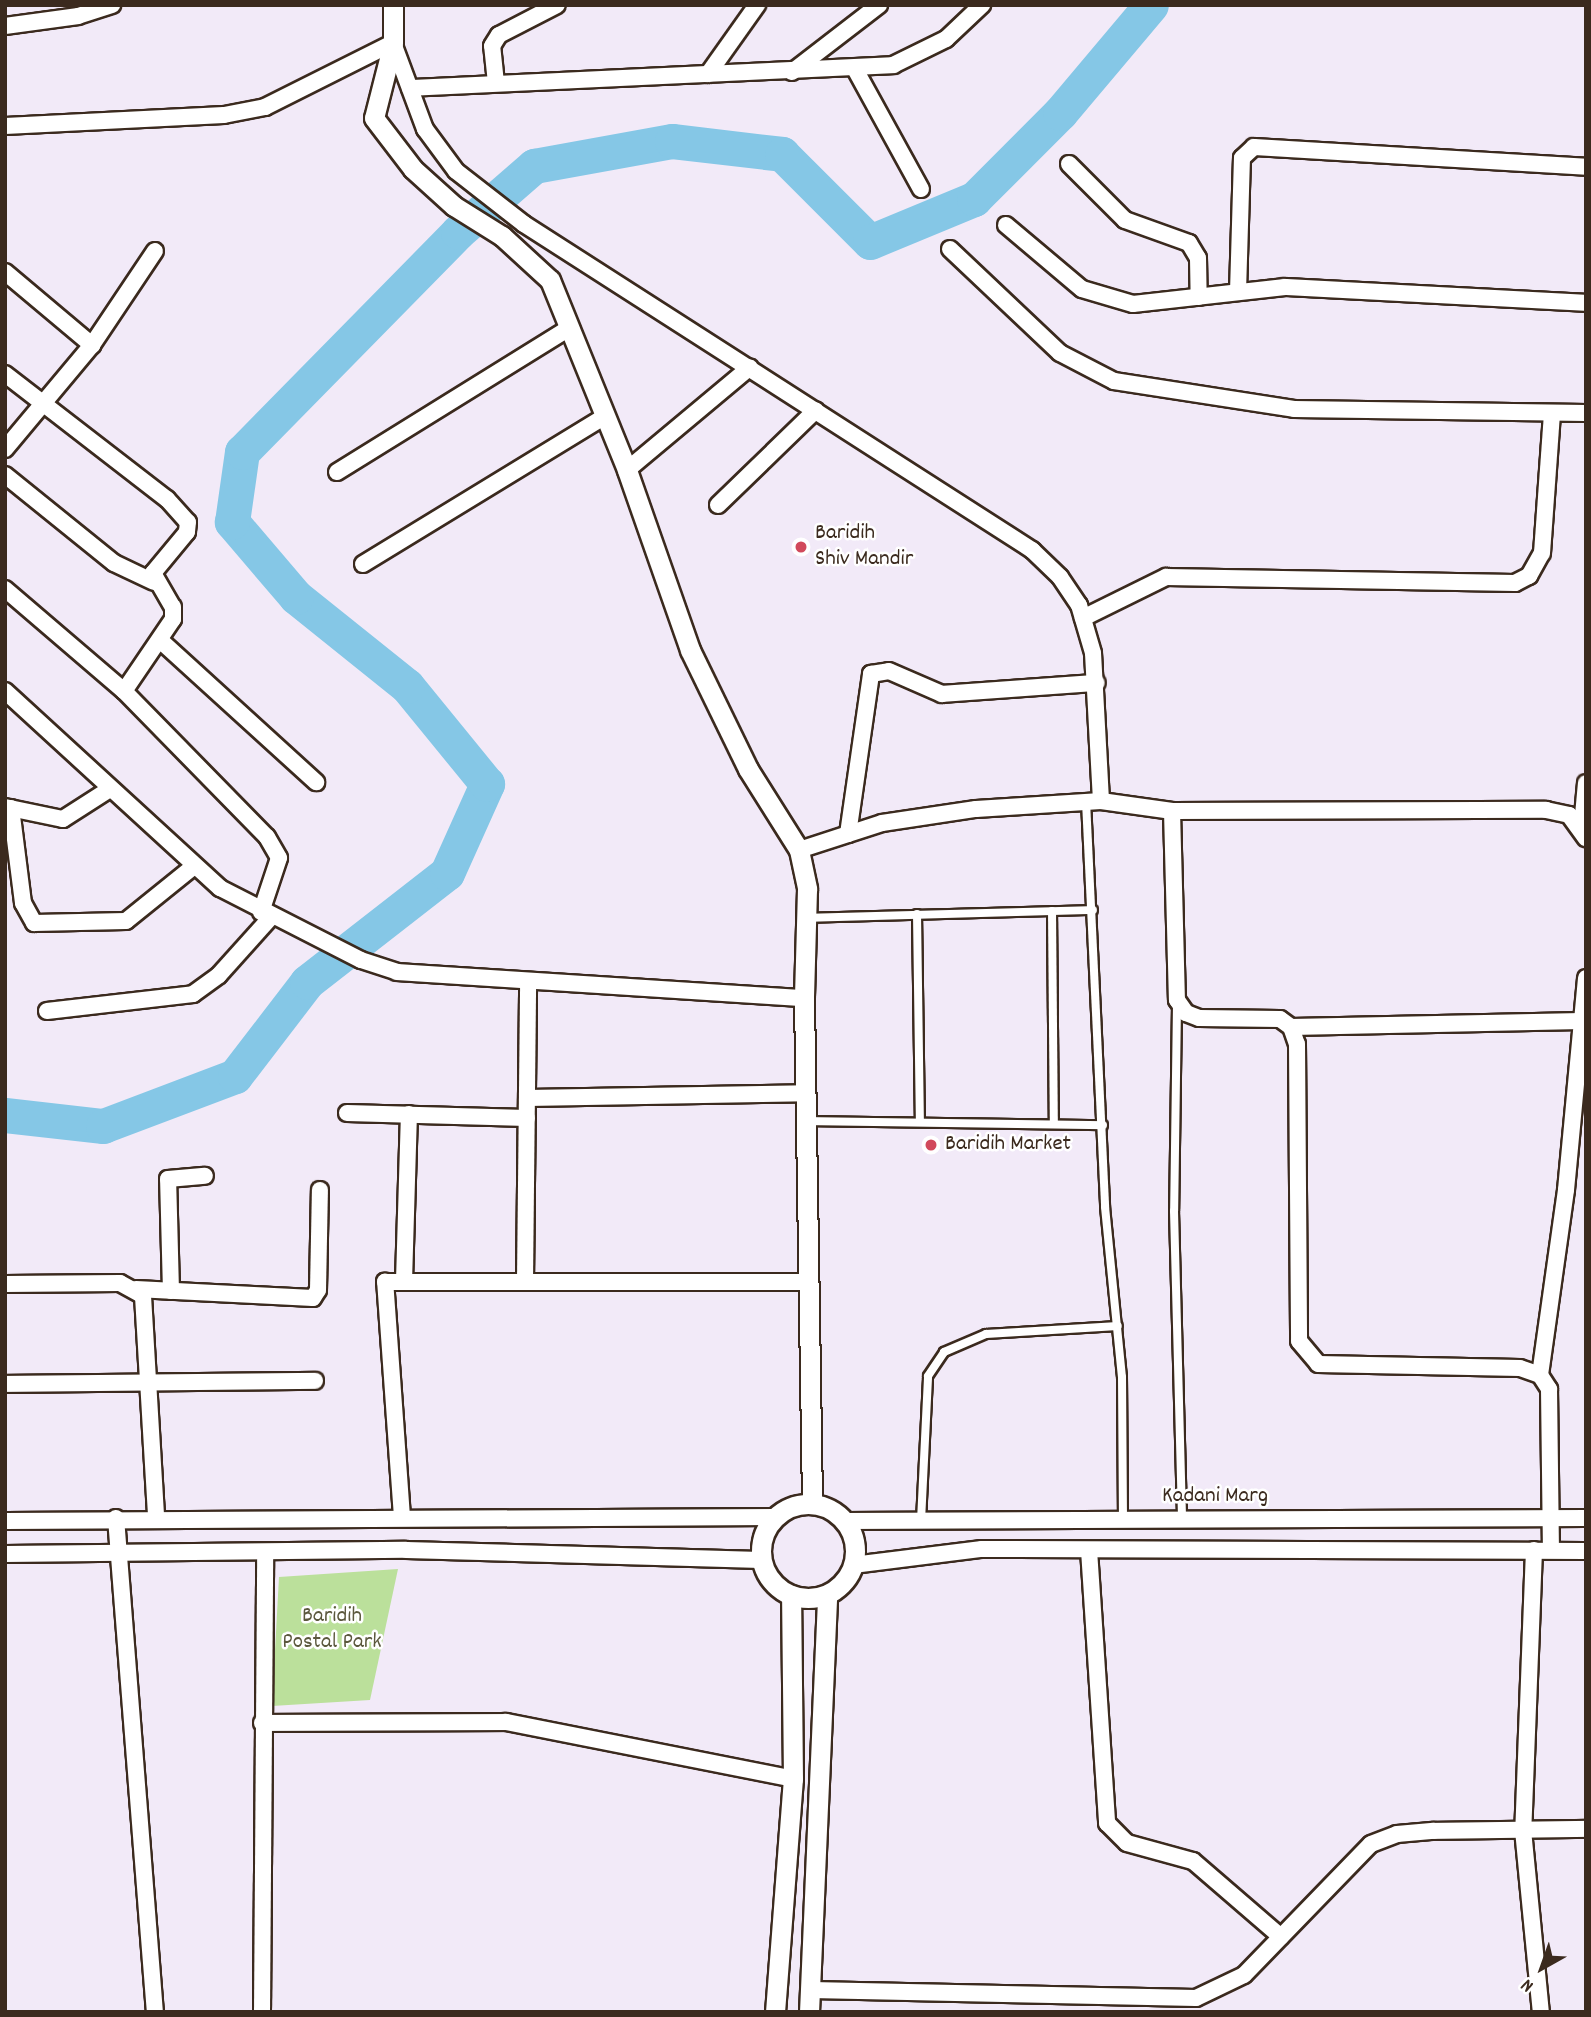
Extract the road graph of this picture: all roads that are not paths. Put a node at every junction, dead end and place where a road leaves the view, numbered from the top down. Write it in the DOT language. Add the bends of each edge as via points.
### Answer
graph roads {
  1 [pos="112,5"];
  2 [pos="393,5"];
  3 [pos="558,5"];
  4 [pos="757,5"];
  5 [pos="878,5"];
  6 [pos="982,5"];
  7 [pos="5,26"];
  8 [pos="393,43"];
  9 [pos="855,69"];
  10 [pos="792,72"];
  11 [pos="708,75"];
  12 [pos="496,83"];
  13 [pos="410,88"];
  14 [pos="5,126"];
  15 [pos="1069,164"];
  16 [pos="1586,167"];
  17 [pos="921,189"];
  18 [pos="1006,225"];
  19 [pos="950,249"];
  20 [pos="155,251"];
  21 [pos="5,272"];
  22 [pos="1238,292"];
  23 [pos="1199,297"];
  24 [pos="1586,303"];
  25 [pos="569,328"];
  26 [pos="92,345"];
  27 [pos="750,368"];
  28 [pos="5,374"];
  29 [pos="46,405"];
  30 [pos="816,410"];
  31 [pos="1552,413"];
  32 [pos="1586,414"];
  33 [pos="605,416"];
  34 [pos="5,449"];
  35 [pos="627,470"];
  36 [pos="337,472"];
  37 [pos="5,475"];
  38 [pos="718,505"];
  39 [pos="363,564"];
  40 [pos="154,582"];
  41 [pos="5,589"];
  42 [pos="1083,618"];
  43 [pos="161,640"];
  44 [pos="1097,683"];
  45 [pos="5,691"];
  46 [pos="124,691"];
  47 [pos="316,782"];
  48 [pos="1586,783"];
  49 [pos="110,789"];
  50 [pos="1094,801"];
  51 [pos="8,808"];
  52 [pos="1172,811"];
  53 [pos="1584,832"];
  54 [pos="848,834"];
  55 [pos="799,850"];
  56 [pos="193,867"];
  57 [pos="1093,910"];
  58 [pos="1052,911"];
  59 [pos="266,914"];
  60 [pos="918,914"];
  61 [pos="806,918"];
  62 [pos="1586,978"];
  63 [pos="528,983"];
  64 [pos="804,998"];
  65 [pos="1177,1000"];
  66 [pos="47,1011"];
  67 [pos="1582,1021"];
  68 [pos="1291,1027"];
  69 [pos="806,1093"];
  70 [pos="527,1098"];
  71 [pos="347,1114"];
  72 [pos="409,1114"];
  73 [pos="527,1118"];
  74 [pos="806,1121"];
  75 [pos="920,1122"];
  76 [pos="1054,1124"];
  77 [pos="1103,1125"];
  78 [pos="1578,1151"];
  79 [pos="205,1176"];
  80 [pos="320,1190"];
  81 [pos="404,1281"];
  82 [pos="525,1281"];
  83 [pos="808,1282"];
  84 [pos="5,1284"];
  85 [pos="136,1289"];
  86 [pos="171,1291"];
  87 [pos="1118,1326"];
  88 [pos="1540,1375"];
  89 [pos="314,1381"];
  90 [pos="151,1382"];
  91 [pos="5,1384"];
  92 [pos="812,1504"];
  93 [pos="402,1517"];
  94 [pos="775,1517"];
  95 [pos="116,1518"];
  96 [pos="156,1518"];
  97 [pos="1550,1518"];
  98 [pos="1586,1518"];
  99 [pos="1123,1520"];
  100 [pos="1182,1520"];
  101 [pos="5,1521"];
  102 [pos="845,1521"];
  103 [pos="921,1521"];
  104 [pos="1089,1549"];
  105 [pos="1534,1550"];
  106 [pos="1551,1550"];
  107 [pos="1586,1550"];
  108 [pos="119,1553"];
  109 [pos="5,1554"];
  110 [pos="265,1554"];
  111 [pos="761,1560"];
  112 [pos="853,1565"];
  113 [pos="828,1594"];
  114 [pos="791,1595"];
  115 [pos="262,1723"];
  116 [pos="793,1779"];
  117 [pos="1586,1829"];
  118 [pos="1523,1830"];
  119 [pos="1281,1937"];
  120 [pos="811,1990"];
  121 [pos="1108,2004"];
  122 [pos="155,2012"];
  123 [pos="262,2012"];
  124 [pos="775,2012"];
  125 [pos="809,2012"];
  126 [pos="1541,2012"];
  1 -- 7 [label="street" via="78,16"];
  2 -- 8 [label="street"];
  3 -- 12 [label="street" via="499,35 492,46"];
  4 -- 11 [label="street"];
  5 -- 10 [label="street"];
  6 -- 9 [label="street" via="919,56"];
  8 -- 13 [label="street"];
  8 -- 14 [label="street" via="265,107 224,115"];
  8 -- 25 [label="street" via="374,118 413,169 454,206 502,236 550,280"];
  9 -- 10 [label="street"];
  9 -- 17 [label="street"];
  10 -- 11 [label="street"];
  11 -- 12 [label="street"];
  12 -- 13 [label="street"];
  13 -- 27 [label="street" via="425,130 456,171 524,224"];
  15 -- 23 [label="street" via="1125,220 1189,243 1198,258"];
  16 -- 22 [label="street" via="1254,147 1242,158"];
  18 -- 23 [label="street" via="1082,289 1106,299 1133,304"];
  19 -- 31 [label="street" via="1060,353 1114,381 1166,394 1294,409"];
  20 -- 26 [label="street"];
  21 -- 26 [label="street"];
  22 -- 23 [label="street"];
  22 -- 24 [label="street" via="1338,288"];
  25 -- 33 [label="street"];
  25 -- 36 [label="street"];
  26 -- 29 [label="street"];
  27 -- 30 [label="street"];
  27 -- 35 [label="street"];
  28 -- 29 [label="street"];
  29 -- 34 [label="street"];
  29 -- 40 [label="street" via="188,522 187,532 153,573"];
  30 -- 38 [label="street"];
  30 -- 42 [label="street" via="1032,550 1060,578"];
  31 -- 32 [label="street"];
  31 -- 42 [label="street" via="1542,553 1529,576 1515,583 1166,577"];
  33 -- 35 [label="street"];
  33 -- 39 [label="street"];
  35 -- 55 [label="street" via="690,650 748,769"];
  37 -- 40 [label="street" via="114,563"];
  40 -- 43 [label="street" via="173,607 173,619"];
  41 -- 46 [label="street"];
  42 -- 44 [label="street"];
  43 -- 46 [label="street"];
  43 -- 47 [label="street"];
  44 -- 50 [label="street"];
  44 -- 54 [label="street" via="942,694 889,671 872,674 866,683"];
  45 -- 49 [label="street"];
  46 -- 59 [label="street" via="276,849 279,867"];
  48 -- 53 [label="street"];
  49 -- 51 [label="street" via="63,819"];
  49 -- 56 [label="street"];
  50 -- 52 [label="street"];
  50 -- 54 [label="street" via="976,809 882,823"];
  50 -- 57 [label="lane"];
  51 -- 56 [label="street" via="23,903 34,923 126,921"];
  52 -- 53 [label="street" via="1546,810 1570,815"];
  52 -- 65 [label="street"];
  54 -- 55 [label="street"];
  55 -- 61 [label="street"];
  56 -- 59 [label="street"];
  57 -- 58 [label="lane"];
  57 -- 77 [label="lane"];
  58 -- 60 [label="lane"];
  58 -- 76 [label="lane"];
  59 -- 63 [label="street" via="361,960 397,972"];
  59 -- 66 [label="street" via="219,975 193,994"];
  60 -- 61 [label="lane"];
  60 -- 75 [label="lane"];
  61 -- 64 [label="street"];
  62 -- 67 [label="street"];
  63 -- 64 [label="street"];
  63 -- 70 [label="street"];
  64 -- 69 [label="street"];
  65 -- 68 [label="street" via="1186,1013 1199,1018 1280,1019"];
  65 -- 100 [label="lane" via="1174,1211"];
  67 -- 68 [label="street"];
  67 -- 78 [label="street"];
  68 -- 88 [label="street" via="1297,1044 1296,1323 1307,1356 1318,1364 1520,1368"];
  69 -- 70 [label="street"];
  69 -- 74 [label="street"];
  70 -- 73 [label="street"];
  71 -- 72 [label="street"];
  72 -- 73 [label="street"];
  72 -- 81 [label="street"];
  73 -- 82 [label="street"];
  74 -- 75 [label="lane"];
  74 -- 83 [label="street"];
  75 -- 76 [label="lane"];
  76 -- 77 [label="lane"];
  77 -- 87 [label="lane" via="1105,1208"];
  78 -- 88 [label="street"];
  79 -- 86 [label="street" via="168,1179"];
  80 -- 86 [label="street" via="318,1290 313,1298"];
  81 -- 82 [label="street"];
  81 -- 93 [label="street" via="385,1282"];
  82 -- 83 [label="street"];
  83 -- 92 [label="street"];
  84 -- 85 [label="street" via="120,1283"];
  85 -- 86 [label="street"];
  85 -- 90 [label="street" via="147,1311"];
  87 -- 99 [label="lane"];
  87 -- 103 [label="lane" via="986,1334 944,1352 928,1376"];
  88 -- 97 [label="street" via="1549,1389"];
  89 -- 90 [label="street"];
  90 -- 91 [label="street"];
  90 -- 96 [label="street"];
  92 -- 94 [label="street" via="788,1508"];
  92 -- 102 [label="street"];
  93 -- 94 [label="street"];
  93 -- 96 [label="street"];
  94 -- 111 [label="street" via="763,1537"];
  95 -- 96 [label="street"];
  95 -- 101 [label="street"];
  95 -- 108 [label="street"];
  97 -- 98 [label="street, Kadani Marg"];
  97 -- 100 [label="street, Kadani Marg"];
  97 -- 106 [label="street"];
  99 -- 100 [label="street, Kadani Marg"];
  99 -- 103 [label="street, Kadani Marg"];
  102 -- 103 [label="street, Kadani Marg"];
  102 -- 112 [label="street" via="855,1549"];
  104 -- 105 [label="street"];
  104 -- 112 [label="street" via="982,1549"];
  104 -- 119 [label="street" via="1107,1823 1127,1843 1193,1861"];
  105 -- 106 [label="street"];
  105 -- 118 [label="street"];
  106 -- 107 [label="street"];
  108 -- 109 [label="street"];
  108 -- 110 [label="street"];
  108 -- 122 [label="street"];
  110 -- 111 [label="street" via="406,1550"];
  110 -- 115 [label="street"];
  111 -- 114 [label="street" via="777,1587"];
  112 -- 113 [label="street" via="847,1579"];
  113 -- 114 [label="street"];
  113 -- 120 [label="street"];
  114 -- 116 [label="street"];
  115 -- 116 [label="street" via="519,1724"];
  115 -- 123 [label="street"];
  116 -- 124 [label="street"];
  117 -- 118 [label="street"];
  118 -- 119 [label="street" via="1397,1834 1371,1844"];
  118 -- 126 [label="street"];
  119 -- 121 [label="street" via="1244,1975 1223,1989 1196,1998"];
  120 -- 121 [label="street"];
  120 -- 125 [label="street"];
}
